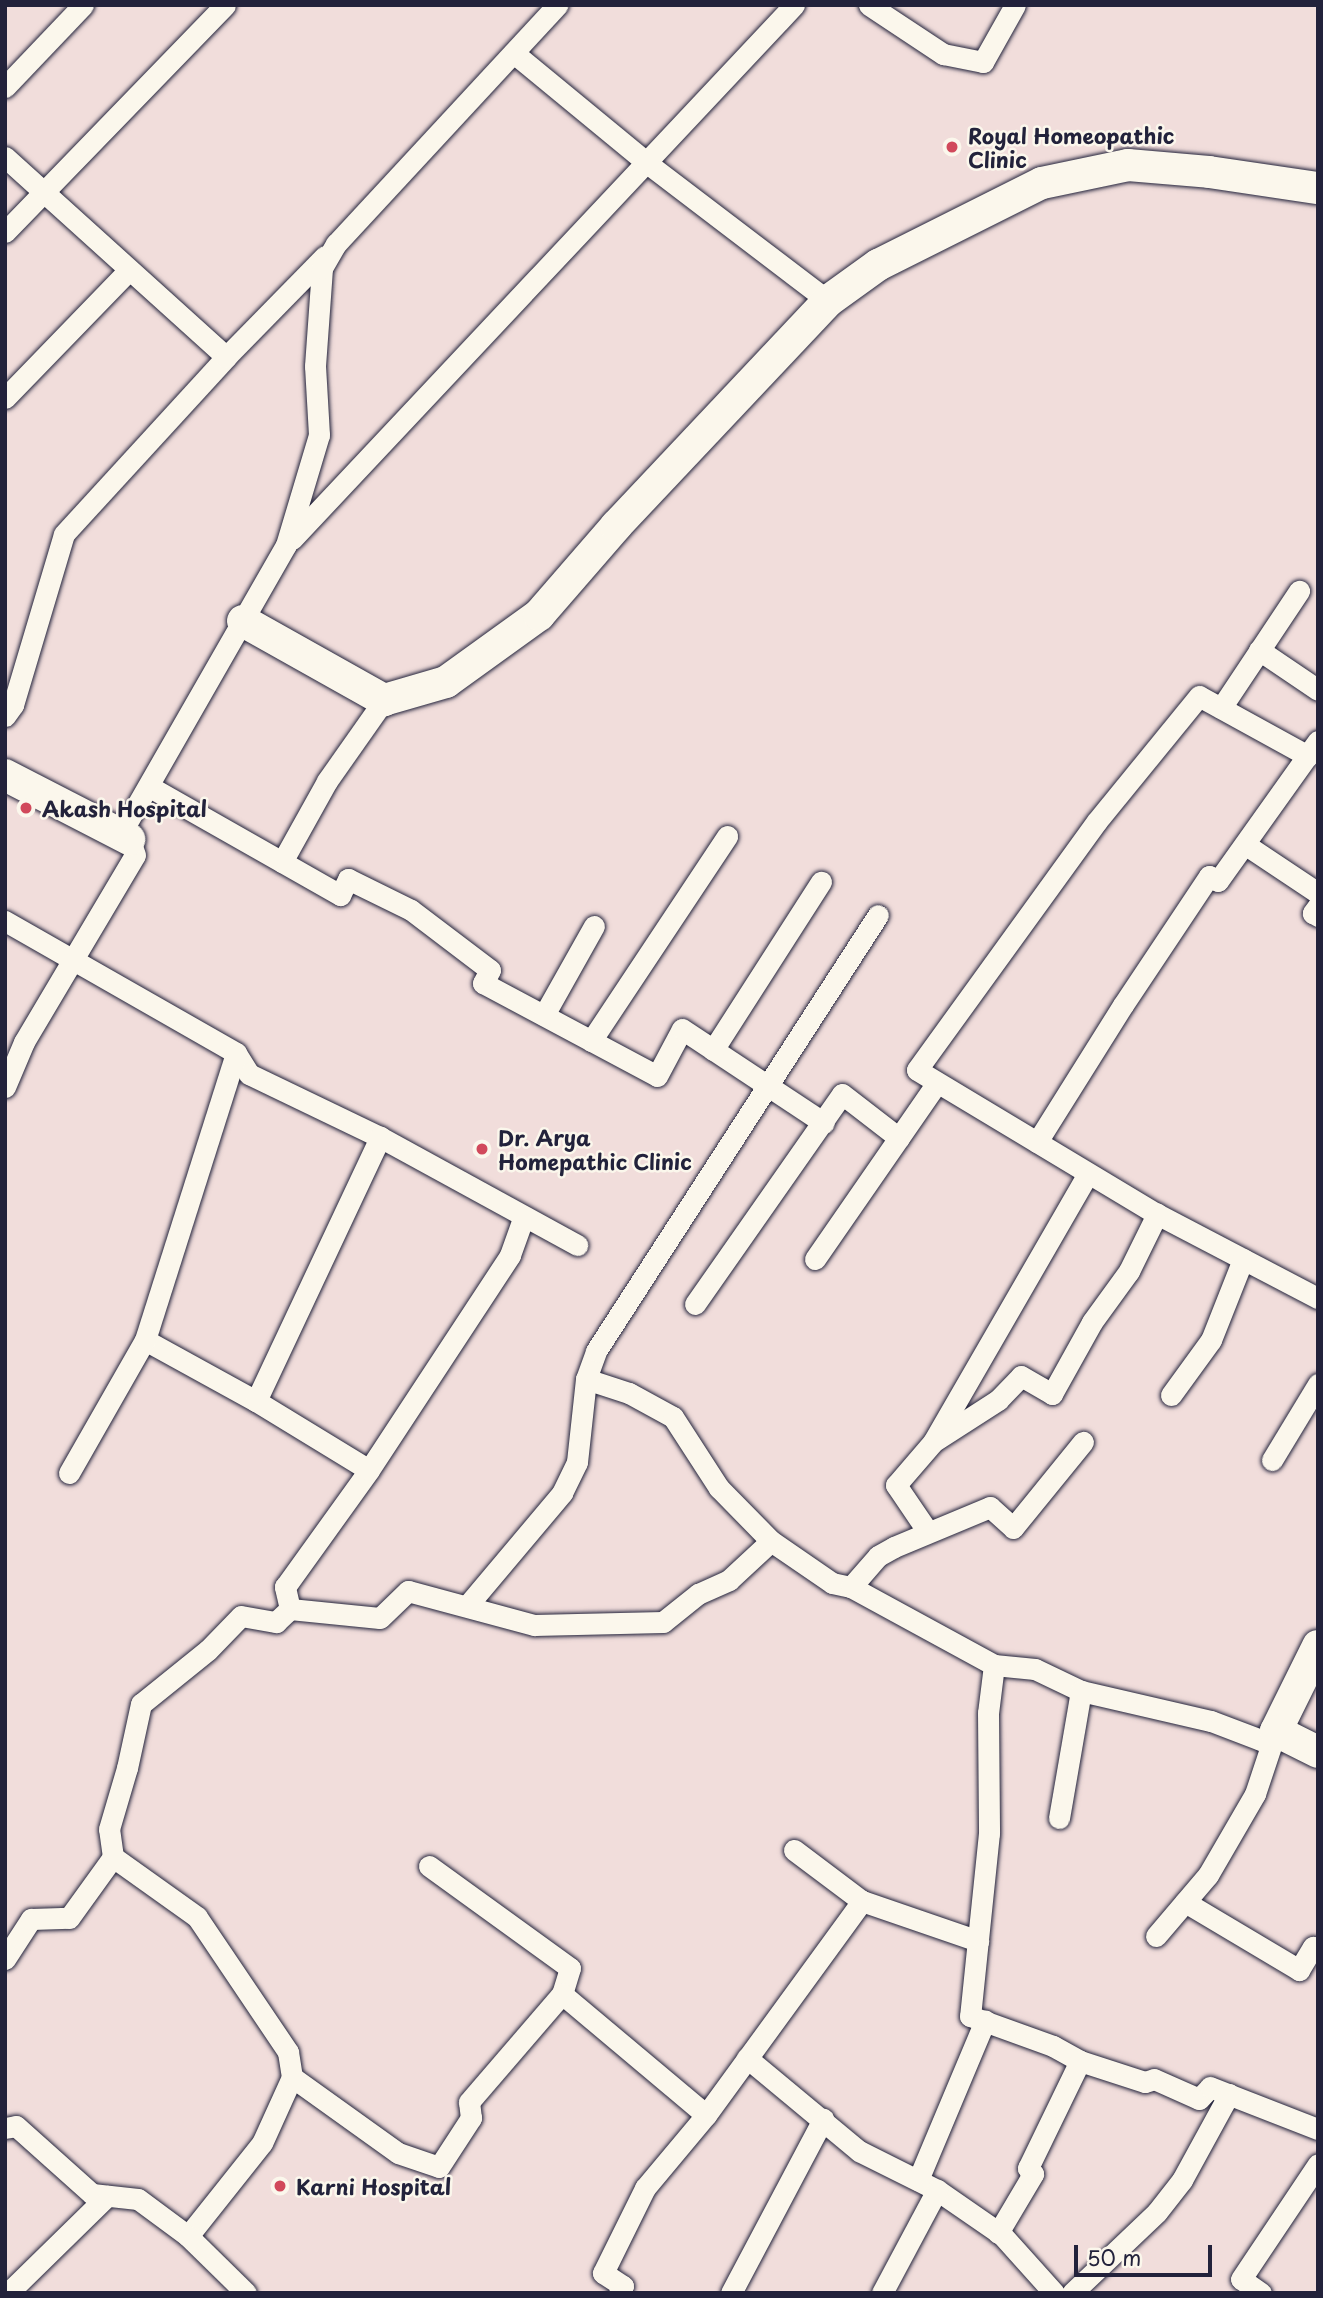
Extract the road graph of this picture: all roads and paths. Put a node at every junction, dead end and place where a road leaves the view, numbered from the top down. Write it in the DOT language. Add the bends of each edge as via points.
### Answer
graph roads {
  1 [pos="83,5"];
  2 [pos="225,5"];
  3 [pos="794,5"];
  4 [pos="869,5"];
  5 [pos="1014,5"];
  6 [pos="554,6"];
  7 [pos="515,54"];
  8 [pos="5,87"];
  9 [pos="5,157"];
  10 [pos="647,163"];
  11 [pos="1318,188"];
  12 [pos="44,192"];
  13 [pos="5,232"];
  14 [pos="336,244"];
  15 [pos="129,270"];
  16 [pos="828,301"];
  17 [pos="226,357"];
  18 [pos="5,398"];
  19 [pos="286,545"];
  20 [pos="1299,591"];
  21 [pos="243,621"];
  22 [pos="1259,650"];
  23 [pos="1318,690"];
  24 [pos="384,699"];
  25 [pos="1221,708"];
  26 [pos="5,716"];
  27 [pos="1313,748"];
  28 [pos="5,775"];
  29 [pos="150,787"];
  30 [pos="727,836"];
  31 [pos="129,839"];
  32 [pos="1246,845"];
  33 [pos="282,862"];
  34 [pos="821,883"];
  35 [pos="1318,894"];
  36 [pos="1318,906"];
  37 [pos="878,915"];
  38 [pos="1318,916"];
  39 [pos="5,921"];
  40 [pos="594,926"];
  41 [pos="74,958"];
  42 [pos="544,1015"];
  43 [pos="591,1041"];
  44 [pos="713,1050"];
  45 [pos="236,1053"];
  46 [pos="937,1083"];
  47 [pos="767,1086"];
  48 [pos="5,1087"];
  49 [pos="824,1123"];
  50 [pos="380,1137"];
  51 [pos="899,1138"];
  52 [pos="1037,1142"];
  53 [pos="1088,1173"];
  54 [pos="1157,1214"];
  55 [pos="524,1216"];
  56 [pos="577,1245"];
  57 [pos="815,1259"];
  58 [pos="1243,1259"];
  59 [pos="1318,1298"];
  60 [pos="695,1304"];
  61 [pos="145,1340"];
  62 [pos="586,1379"];
  63 [pos="1318,1384"];
  64 [pos="1171,1395"];
  65 [pos="256,1401"];
  66 [pos="933,1442"];
  67 [pos="1083,1442"];
  68 [pos="1272,1460"];
  69 [pos="369,1470"];
  70 [pos="69,1473"];
  71 [pos="928,1532"];
  72 [pos="771,1541"];
  73 [pos="850,1587"];
  74 [pos="467,1605"];
  75 [pos="290,1609"];
  76 [pos="1318,1646"];
  77 [pos="994,1665"];
  78 [pos="1081,1691"];
  79 [pos="1276,1731"];
  80 [pos="1318,1752"];
  81 [pos="1059,1818"];
  82 [pos="794,1850"];
  83 [pos="113,1857"];
  84 [pos="429,1866"];
  85 [pos="862,1901"];
  86 [pos="1185,1902"];
  87 [pos="1156,1936"];
  88 [pos="978,1941"];
  89 [pos="1318,1949"];
  90 [pos="5,1959"];
  91 [pos="562,1994"];
  92 [pos="985,2021"];
  93 [pos="747,2058"];
  94 [pos="1080,2061"];
  95 [pos="292,2077"];
  96 [pos="1229,2094"];
  97 [pos="706,2115"];
  98 [pos="823,2119"];
  99 [pos="5,2128"];
  100 [pos="1318,2129"];
  101 [pos="1318,2164"];
  102 [pos="927,2185"];
  103 [pos="107,2196"];
  104 [pos="998,2233"];
  105 [pos="188,2236"];
  106 [pos="625,2290"];
  107 [pos="8,2293"];
  108 [pos="246,2293"];
  109 [pos="730,2293"];
  110 [pos="882,2293"];
  111 [pos="1054,2293"];
  112 [pos="1072,2293"];
  113 [pos="1261,2293"];
  1 -- 8 [label="street"];
  2 -- 12 [label="street"];
  3 -- 10 [label="street"];
  4 -- 5 [label="street" via="943,54 983,62"];
  6 -- 7 [label="street"];
  7 -- 10 [label="street"];
  7 -- 14 [label="street"];
  9 -- 12 [label="street"];
  10 -- 16 [label="street"];
  10 -- 19 [label="street"];
  11 -- 16 [label="street" via="1128,165 1042,183 878,265"];
  12 -- 13 [label="street"];
  12 -- 15 [label="street"];
  14 -- 17 [label="street"];
  14 -- 19 [label="street" via="322,268 317,316 319,435"];
  15 -- 17 [label="street"];
  15 -- 18 [label="street"];
  16 -- 24 [label="street" via="539,614 446,682"];
  17 -- 26 [label="street" via="64,534 13,705"];
  19 -- 21 [label="street"];
  20 -- 22 [label="street"];
  21 -- 24 [label="street"];
  21 -- 29 [label="street"];
  22 -- 23 [label="street"];
  22 -- 25 [label="street"];
  24 -- 33 [label="street" via="327,781"];
  25 -- 27 [label="street"];
  25 -- 46 [label="street" via="1199,696 1097,821 917,1070"];
  27 -- 32 [label="street"];
  28 -- 31 [label="street"];
  29 -- 31 [label="street" via="125,826"];
  29 -- 33 [label="street"];
  30 -- 43 [label="street"];
  31 -- 41 [label="street" via="135,855"];
  32 -- 35 [label="street"];
  32 -- 52 [label="street" via="1218,881 1209,876 1122,1004"];
  33 -- 42 [label="street" via="340,895 348,879 411,910 490,970 483,983"];
  34 -- 44 [label="street"];
  36 -- 38 [label="street" via="1313,913"];
  37 -- 47 [label="street"];
  39 -- 41 [label="street"];
  40 -- 42 [label="street"];
  41 -- 45 [label="street"];
  41 -- 48 [label="street" via="23,1042"];
  42 -- 43 [label="street"];
  43 -- 44 [label="street" via="657,1076 682,1029"];
  44 -- 47 [label="street"];
  45 -- 50 [label="street" via="249,1074"];
  45 -- 61 [label="street"];
  46 -- 51 [label="street"];
  46 -- 52 [label="street"];
  47 -- 49 [label="street"];
  47 -- 62 [label="street" via="596,1351"];
  49 -- 51 [label="street" via="842,1094"];
  49 -- 60 [label="street"];
  50 -- 55 [label="street"];
  50 -- 65 [label="street"];
  51 -- 57 [label="street"];
  52 -- 53 [label="street"];
  53 -- 54 [label="street"];
  53 -- 66 [label="street"];
  54 -- 58 [label="street"];
  54 -- 66 [label="street" via="1129,1271 1092,1322 1052,1394 1021,1376 998,1400"];
  55 -- 56 [label="street"];
  55 -- 69 [label="street" via="510,1255"];
  58 -- 59 [label="street"];
  58 -- 64 [label="street" via="1211,1340"];
  61 -- 65 [label="street"];
  61 -- 70 [label="street"];
  62 -- 72 [label="street" via="629,1393 673,1418 719,1488"];
  62 -- 74 [label="street" via="577,1462 562,1493"];
  63 -- 68 [label="street"];
  65 -- 69 [label="street"];
  66 -- 71 [label="street" via="896,1485"];
  67 -- 71 [label="street" via="1013,1528 990,1507"];
  69 -- 75 [label="street" via="285,1587"];
  71 -- 73 [label="street" via="878,1556"];
  72 -- 73 [label="street" via="832,1583"];
  72 -- 74 [label="street" via="729,1580 698,1594 663,1622 534,1625"];
  73 -- 77 [label="street"];
  74 -- 75 [label="street" via="408,1591 380,1618"];
  75 -- 83 [label="street" via="276,1622 241,1616 208,1650 141,1704 109,1829"];
  76 -- 79 [label="street"];
  77 -- 78 [label="street" via="1035,1669"];
  77 -- 88 [label="street" via="988,1713 989,1833"];
  78 -- 79 [label="street" via="1212,1721 1261,1740"];
  78 -- 81 [label="street"];
  79 -- 80 [label="street"];
  79 -- 86 [label="street" via="1255,1794 1208,1875"];
  82 -- 85 [label="street"];
  83 -- 90 [label="street" via="69,1918 31,1919"];
  83 -- 95 [label="street" via="197,1917 288,2052"];
  84 -- 91 [label="street" via="570,1968"];
  85 -- 88 [label="street"];
  85 -- 93 [label="street"];
  86 -- 87 [label="street"];
  86 -- 89 [label="street" via="1299,1970 1313,1947"];
  88 -- 92 [label="street" via="970,2016"];
  91 -- 95 [label="street" via="469,2102 471,2118 439,2167 398,2153"];
  91 -- 97 [label="street"];
  92 -- 94 [label="street"];
  92 -- 102 [label="street"];
  93 -- 97 [label="street"];
  93 -- 98 [label="street"];
  94 -- 96 [label="street" via="1145,2082 1154,2079 1199,2099 1210,2087"];
  94 -- 104 [label="street" via="1028,2168 1033,2174"];
  95 -- 105 [label="street" via="262,2143"];
  96 -- 100 [label="street"];
  96 -- 112 [label="street" via="1182,2180 1157,2212"];
  97 -- 106 [label="street" via="645,2188 603,2273"];
  98 -- 102 [label="street" via="859,2151"];
  98 -- 109 [label="street"];
  99 -- 103 [label="street" via="16,2126 92,2194"];
  101 -- 113 [label="street" via="1241,2279"];
  102 -- 104 [label="street"];
  102 -- 110 [label="street"];
  103 -- 105 [label="street" via="138,2200"];
  103 -- 107 [label="street"];
  104 -- 111 [label="street"];
  105 -- 108 [label="street"];
}
